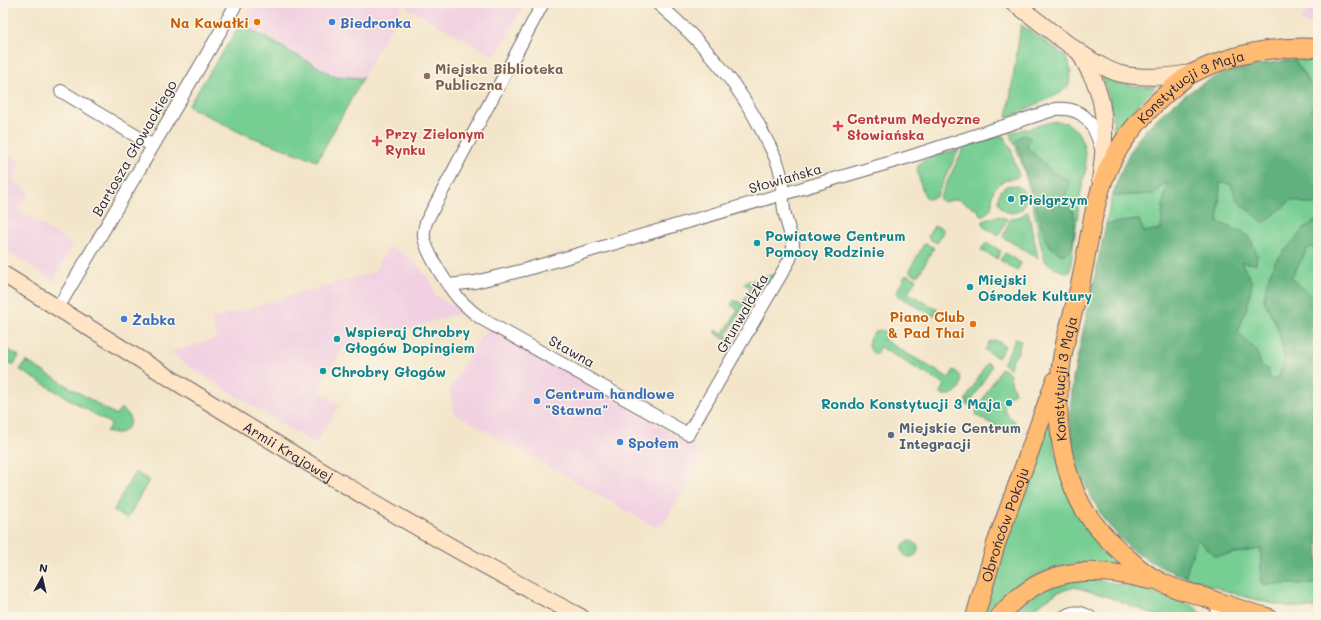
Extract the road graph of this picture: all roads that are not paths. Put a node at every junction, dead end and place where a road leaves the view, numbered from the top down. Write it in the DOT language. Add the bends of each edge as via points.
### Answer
graph roads {
  1 [pos="237,3"];
  2 [pos="544,3"];
  3 [pos="657,3"];
  4 [pos="1014,3"];
  5 [pos="1318,48"];
  6 [pos="1080,53"];
  7 [pos="1191,73"];
  8 [pos="61,91"];
  9 [pos="153,146"];
  10 [pos="1103,155"];
  11 [pos="784,194"];
  12 [pos="1097,205"];
  13 [pos="3,274"];
  14 [pos="450,286"];
  15 [pos="58,308"];
  16 [pos="1061,365"];
  17 [pos="688,434"];
  18 [pos="1161,582"];
  19 [pos="1218,610"];
  20 [pos="581,617"];
  21 [pos="975,617"];
  22 [pos="999,617"];
  23 [pos="1064,617"];
  24 [pos="1090,617"];
  25 [pos="1267,617"];
  1 -- 9 [label="street, Bartosza Głowackiego"];
  2 -- 14 [label="street, Stawna" via="426,222 424,238 428,250"];
  3 -- 11 [label="street, Grunwaldzka" via="709,51 732,80 751,110 774,156 780,170"];
  4 -- 6 [label="street"];
  5 -- 7 [label="main road, Konstytucji 3 Maja" via="1284,47 1264,50"];
  6 -- 7 [label="street" via="1120,74 1148,78"];
  6 -- 10 [label="street" via="1094,81 1102,107"];
  7 -- 12 [label="main road, Konstytucji 3 Maja" via="1142,117 1124,140 1106,175"];
  8 -- 9 [label="street"];
  9 -- 15 [label="street, Bartosza Głowackiego"];
  10 -- 11 [label="street, Słowiańska" via="1093,126 1085,116 1065,109 1056,109"];
  10 -- 12 [label="street"];
  11 -- 14 [label="street, Słowiańska" via="524,270"];
  11 -- 17 [label="street, Grunwaldzka" via="784,210 793,242 790,259"];
  12 -- 16 [label="main road, Konstytucji 3 Maja"];
  13 -- 15 [label="street, Armii Krajowej"];
  14 -- 17 [label="street, Stawna" via="462,303 482,318"];
  15 -- 20 [label="street, Armii Krajowej" via="410,524"];
  16 -- 18 [label="main road, Konstytucji 3 Maja" via="1060,424 1065,458 1075,491 1086,512 1107,539 1141,570"];
  16 -- 21 [label="main road, Obrońców Pokoju" via="1006,514"];
  18 -- 19 [label="main road, Konstytucji 3 Maja"];
  18 -- 22 [label="main road" via="1100,571 1060,575 1030,588"];
  19 -- 25 [label="main road, Konstytucji 3 Maja"];
  23 -- 24 [label="street" via="1079,612"];
}
